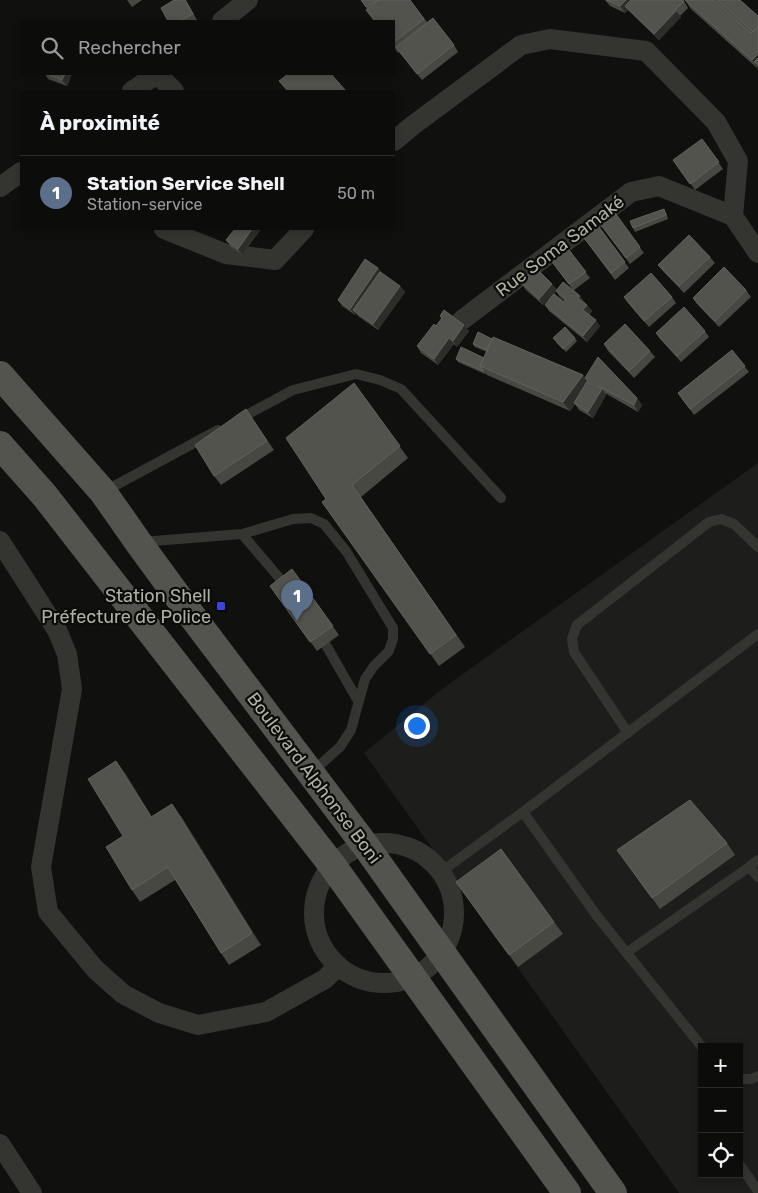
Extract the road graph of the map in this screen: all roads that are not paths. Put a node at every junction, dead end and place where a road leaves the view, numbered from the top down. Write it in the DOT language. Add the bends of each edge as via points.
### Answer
graph roads {
  1 [pos="248,0"];
  2 [pos="223,20"];
  3 [pos="156,75"];
  4 [pos="158,75"];
  5 [pos="133,90"];
  6 [pos="173,90"];
  7 [pos="395,140"];
  8 [pos="20,173"];
  9 [pos="0,187"];
  10 [pos="733,216"];
  11 [pos="166,230"];
  12 [pos="303,230"];
  13 [pos="758,253"];
  14 [pos="462,320"];
  15 [pos="0,375"];
  16 [pos="0,445"];
  17 [pos="103,492"];
  18 [pos="501,498"];
  19 [pos="242,534"];
  20 [pos="0,541"];
  21 [pos="138,542"];
  22 [pos="758,547"];
  23 [pos="287,587"];
  24 [pos="758,634"];
  25 [pos="326,645"];
  26 [pos="358,701"];
  27 [pos="628,733"];
  28 [pos="310,773"];
  29 [pos="523,812"];
  30 [pos="365,845"];
  31 [pos="758,860"];
  32 [pos="332,866"];
  33 [pos="750,867"];
  34 [pos="442,871"];
  35 [pos="758,877"];
  36 [pos="626,953"];
  37 [pos="443,954"];
  38 [pos="338,967"];
  39 [pos="413,979"];
  40 [pos="699,1043"];
  41 [pos="758,1076"];
  42 [pos="743,1079"];
  43 [pos="0,1144"];
  44 [pos="743,1170"];
  45 [pos="758,1191"];
  46 [pos="32,1193"];
  47 [pos="567,1193"];
  48 [pos="613,1193"];
  1 -- 2 [label="street"];
  3 -- 5 [label="street"];
  4 -- 6 [label="street"];
  7 -- 10 [label="street" via="521,45 550,39 646,51 716,122 738,161"];
  8 -- 9 [label="street"];
  10 -- 13 [label="street"];
  10 -- 14 [label="street, Rue Soma Samaké" via="659,186 631,192"];
  11 -- 12 [label="street" via="226,254 275,260"];
  15 -- 17 [label="main road, Boulevard Alphonse Boni"];
  16 -- 32 [label="main road" via="45,496"];
  17 -- 18 [label="lane" via="293,390 356,374 401,389"];
  17 -- 21 [label="main road, Boulevard Alphonse Boni"];
  19 -- 21 [label="lane"];
  19 -- 23 [label="lane"];
  19 -- 26 [label="lane" via="293,519 311,518 324,524 346,550 393,628 389,651 364,679"];
  20 -- 38 [label="street" via="58,630 67,654 72,689 41,867 48,912 94,969 123,994 159,1013 198,1025 266,1012 325,979"];
  21 -- 28 [label="main road, Boulevard Alphonse Boni"];
  22 -- 27 [label="lane" via="734,524 721,519 709,522 577,625 572,639 574,652"];
  24 -- 27 [label="lane"];
  25 -- 26 [label="lane"];
  26 -- 28 [label="lane" via="351,730 340,747"];
  27 -- 29 [label="lane"];
  28 -- 30 [label="main road, Boulevard Alphonse Boni"];
  29 -- 34 [label="lane"];
  29 -- 36 [label="lane"];
  30 -- 32 [label="street" via="347,853"];
  30 -- 34 [label="street" via="394,843 421,852"];
  30 -- 37 [label="main road, Boulevard Alphonse Boni"];
  31 -- 33 [label="lane"];
  32 -- 38 [label="street" via="318,890 314,917 320,945"];
  32 -- 39 [label="main road"];
  33 -- 35 [label="lane"];
  33 -- 36 [label="lane"];
  34 -- 37 [label="street" via="454,898 454,927"];
  36 -- 40 [label="lane"];
  37 -- 39 [label="street"];
  37 -- 48 [label="main road, Boulevard Alphonse Boni"];
  38 -- 39 [label="street" via="360,981 387,985"];
  39 -- 47 [label="main road"];
  41 -- 42 [label="lane"];
  43 -- 46 [label="street"];
  44 -- 45 [label="lane"];
}
